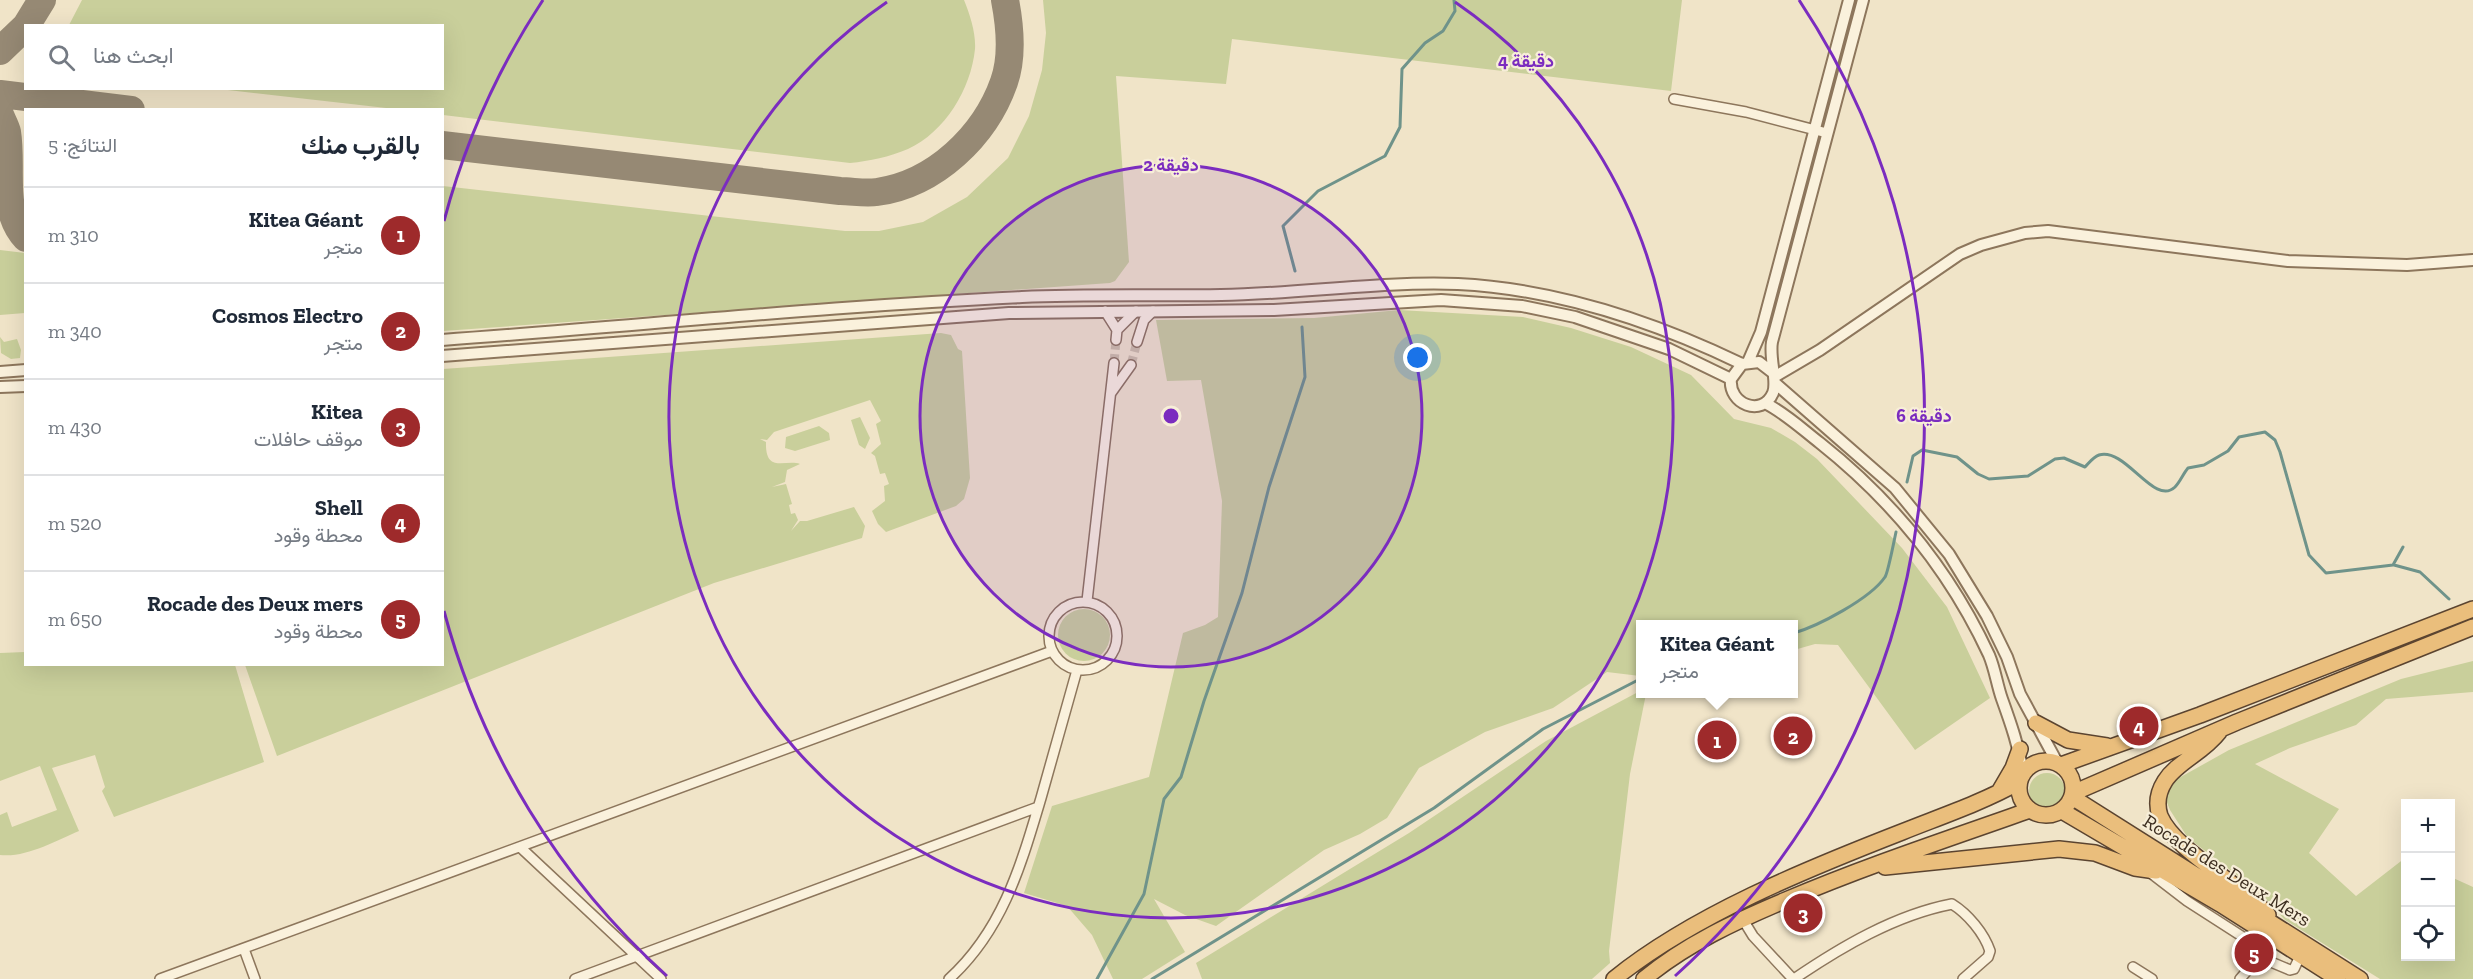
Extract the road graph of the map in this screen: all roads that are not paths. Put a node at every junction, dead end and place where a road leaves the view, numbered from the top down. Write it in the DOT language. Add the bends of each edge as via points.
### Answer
graph roads {
  1 [pos="1849,0"];
  2 [pos="1863,0"];
  3 [pos="1674,99"];
  4 [pos="1815,130"];
  5 [pos="1827,133"];
  6 [pos="2473,260"];
  7 [pos="976,301"];
  8 [pos="958,302"];
  9 [pos="1105,311"];
  10 [pos="1136,311"];
  11 [pos="1153,311"];
  12 [pos="978,316"];
  13 [pos="959,317"];
  14 [pos="1117,330"];
  15 [pos="444,340"];
  16 [pos="1116,340"];
  17 [pos="1137,342"];
  18 [pos="444,356"];
  19 [pos="1114,363"];
  20 [pos="1745,363"];
  21 [pos="1131,365"];
  22 [pos="24,370"];
  23 [pos="0,372"];
  24 [pos="1774,377"];
  25 [pos="1731,379"];
  26 [pos="24,386"];
  27 [pos="0,387"];
  28 [pos="1111,393"];
  29 [pos="1765,403"];
  30 [pos="1087,602"];
  31 [pos="2473,609"];
  32 [pos="2473,627"];
  33 [pos="1052,651"];
  34 [pos="1077,670"];
  35 [pos="2036,723"];
  36 [pos="2221,729"];
  37 [pos="2113,746"];
  38 [pos="2020,749"];
  39 [pos="2059,764"];
  40 [pos="2021,778"];
  41 [pos="1998,793"];
  42 [pos="2073,795"];
  43 [pos="1038,807"];
  44 [pos="2030,810"];
  45 [pos="2062,811"];
  46 [pos="520,847"];
  47 [pos="1866,868"];
  48 [pos="2146,870"];
  49 [pos="2162,872"];
  50 [pos="1742,918"];
  51 [pos="2278,927"];
  52 [pos="244,949"];
  53 [pos="637,956"];
  54 [pos="2300,956"];
  55 [pos="2259,957"];
  56 [pos="2133,967"];
  57 [pos="1965,978"];
  58 [pos="160,979"];
  59 [pos="255,979"];
  60 [pos="575,979"];
  61 [pos="661,979"];
  62 [pos="949,979"];
  63 [pos="1614,979"];
  64 [pos="1644,979"];
  65 [pos="1793,979"];
  66 [pos="2152,979"];
  67 [pos="2240,979"];
  68 [pos="2338,979"];
  69 [pos="2360,979"];
  1 -- 4 [label="street"];
  2 -- 5 [label="street"];
  3 -- 4 [label="street"];
  4 -- 5 [label="street"];
  4 -- 20 [label="street" via="1761,332"];
  5 -- 24 [label="street" via="1772,342"];
  6 -- 24 [label="street" via="2407,265 2319,263 2232,256 2074,232 2025,233 1960,254"];
  7 -- 8 [label="street"];
  7 -- 12 [label="street"];
  7 -- 20 [label="street" via="1039,296 1273,294 1382,285 1486,286 1545,294 1602,308"];
  8 -- 13 [label="street"];
  8 -- 15 [label="street"];
  9 -- 10 [label="street"];
  9 -- 12 [label="street"];
  9 -- 14 [label="street"];
  10 -- 11 [label="street"];
  10 -- 14 [label="street"];
  11 -- 17 [label="street" via="1144,320"];
  11 -- 25 [label="street" via="1274,310 1415,300 1495,303 1601,324 1669,349"];
  12 -- 13 [label="street"];
  13 -- 18 [label="street"];
  14 -- 16 [label="street"];
  19 -- 28 [label="street"];
  20 -- 24 [label="street" via="1764,364"];
  20 -- 25 [label="street"];
  21 -- 28 [label="street"];
  22 -- 23 [label="street"];
  24 -- 29 [label="street" via="1773,394"];
  24 -- 35 [label="street" via="1859,453 1921,517 1967,580"];
  25 -- 29 [label="street" via="1731,390 1737,400 1754,406"];
  26 -- 27 [label="street"];
  28 -- 30 [label="street"];
  29 -- 38 [label="street" via="1861,477 1895,511 1938,566 1990,658"];
  30 -- 33 [label="street" via="1066,605 1058,612 1049,630"];
  30 -- 34 [label="street" via="1107,610 1114,619 1117,641 1108,660 1088,670"];
  31 -- 37 [label="highway"];
  32 -- 36 [label="highway"];
  33 -- 34 [label="street" via="1062,663"];
  33 -- 46 [label="street"];
  34 -- 43 [label="street"];
  35 -- 37 [label="highway" via="2068,740"];
  35 -- 39 [label="street"];
  36 -- 42 [label="highway"];
  36 -- 51 [label="highway" via="2205,749 2166,780 2158,798 2161,817 2174,836 2252,897"];
  37 -- 39 [label="highway"];
  38 -- 40 [label="street"];
  38 -- 41 [label="highway"];
  39 -- 40 [label="highway" via="2036,763"];
  39 -- 42 [label="highway" via="2071,778"];
  40 -- 41 [label="highway"];
  40 -- 44 [label="highway" via="2020,798"];
  41 -- 63 [label="highway" via="1719,912 1656,948"];
  42 -- 45 [label="highway"];
  42 -- 51 [label="highway, Rocade des Deux Mers"];
  43 -- 53 [label="street"];
  43 -- 62 [label="street" via="1026,851 999,918"];
  44 -- 45 [label="highway" via="2043,816"];
  44 -- 47 [label="highway"];
  45 -- 49 [label="highway, Rocade des Deux Mers"];
  46 -- 52 [label="street"];
  46 -- 53 [label="street"];
  47 -- 48 [label="highway" via="2059,849 2095,853"];
  47 -- 50 [label="highway"];
  48 -- 49 [label="highway"];
  48 -- 55 [label="street" via="2250,940 2260,949"];
  49 -- 54 [label="highway, Rocade des Deux Mers"];
  50 -- 64 [label="highway"];
  50 -- 65 [label="street" via="1752,936"];
  51 -- 69 [label="highway, Rocade des Deux Mers"];
  52 -- 58 [label="street"];
  52 -- 59 [label="street"];
  53 -- 60 [label="street"];
  53 -- 61 [label="street"];
  54 -- 55 [label="street" via="2290,970"];
  54 -- 68 [label="highway, Rocade des Deux Mers"];
  55 -- 67 [label="street"];
  56 -- 66 [label="street"];
  57 -- 65 [label="street" via="1990,951 1983,936 1952,904 1893,923 1854,941"];
}
